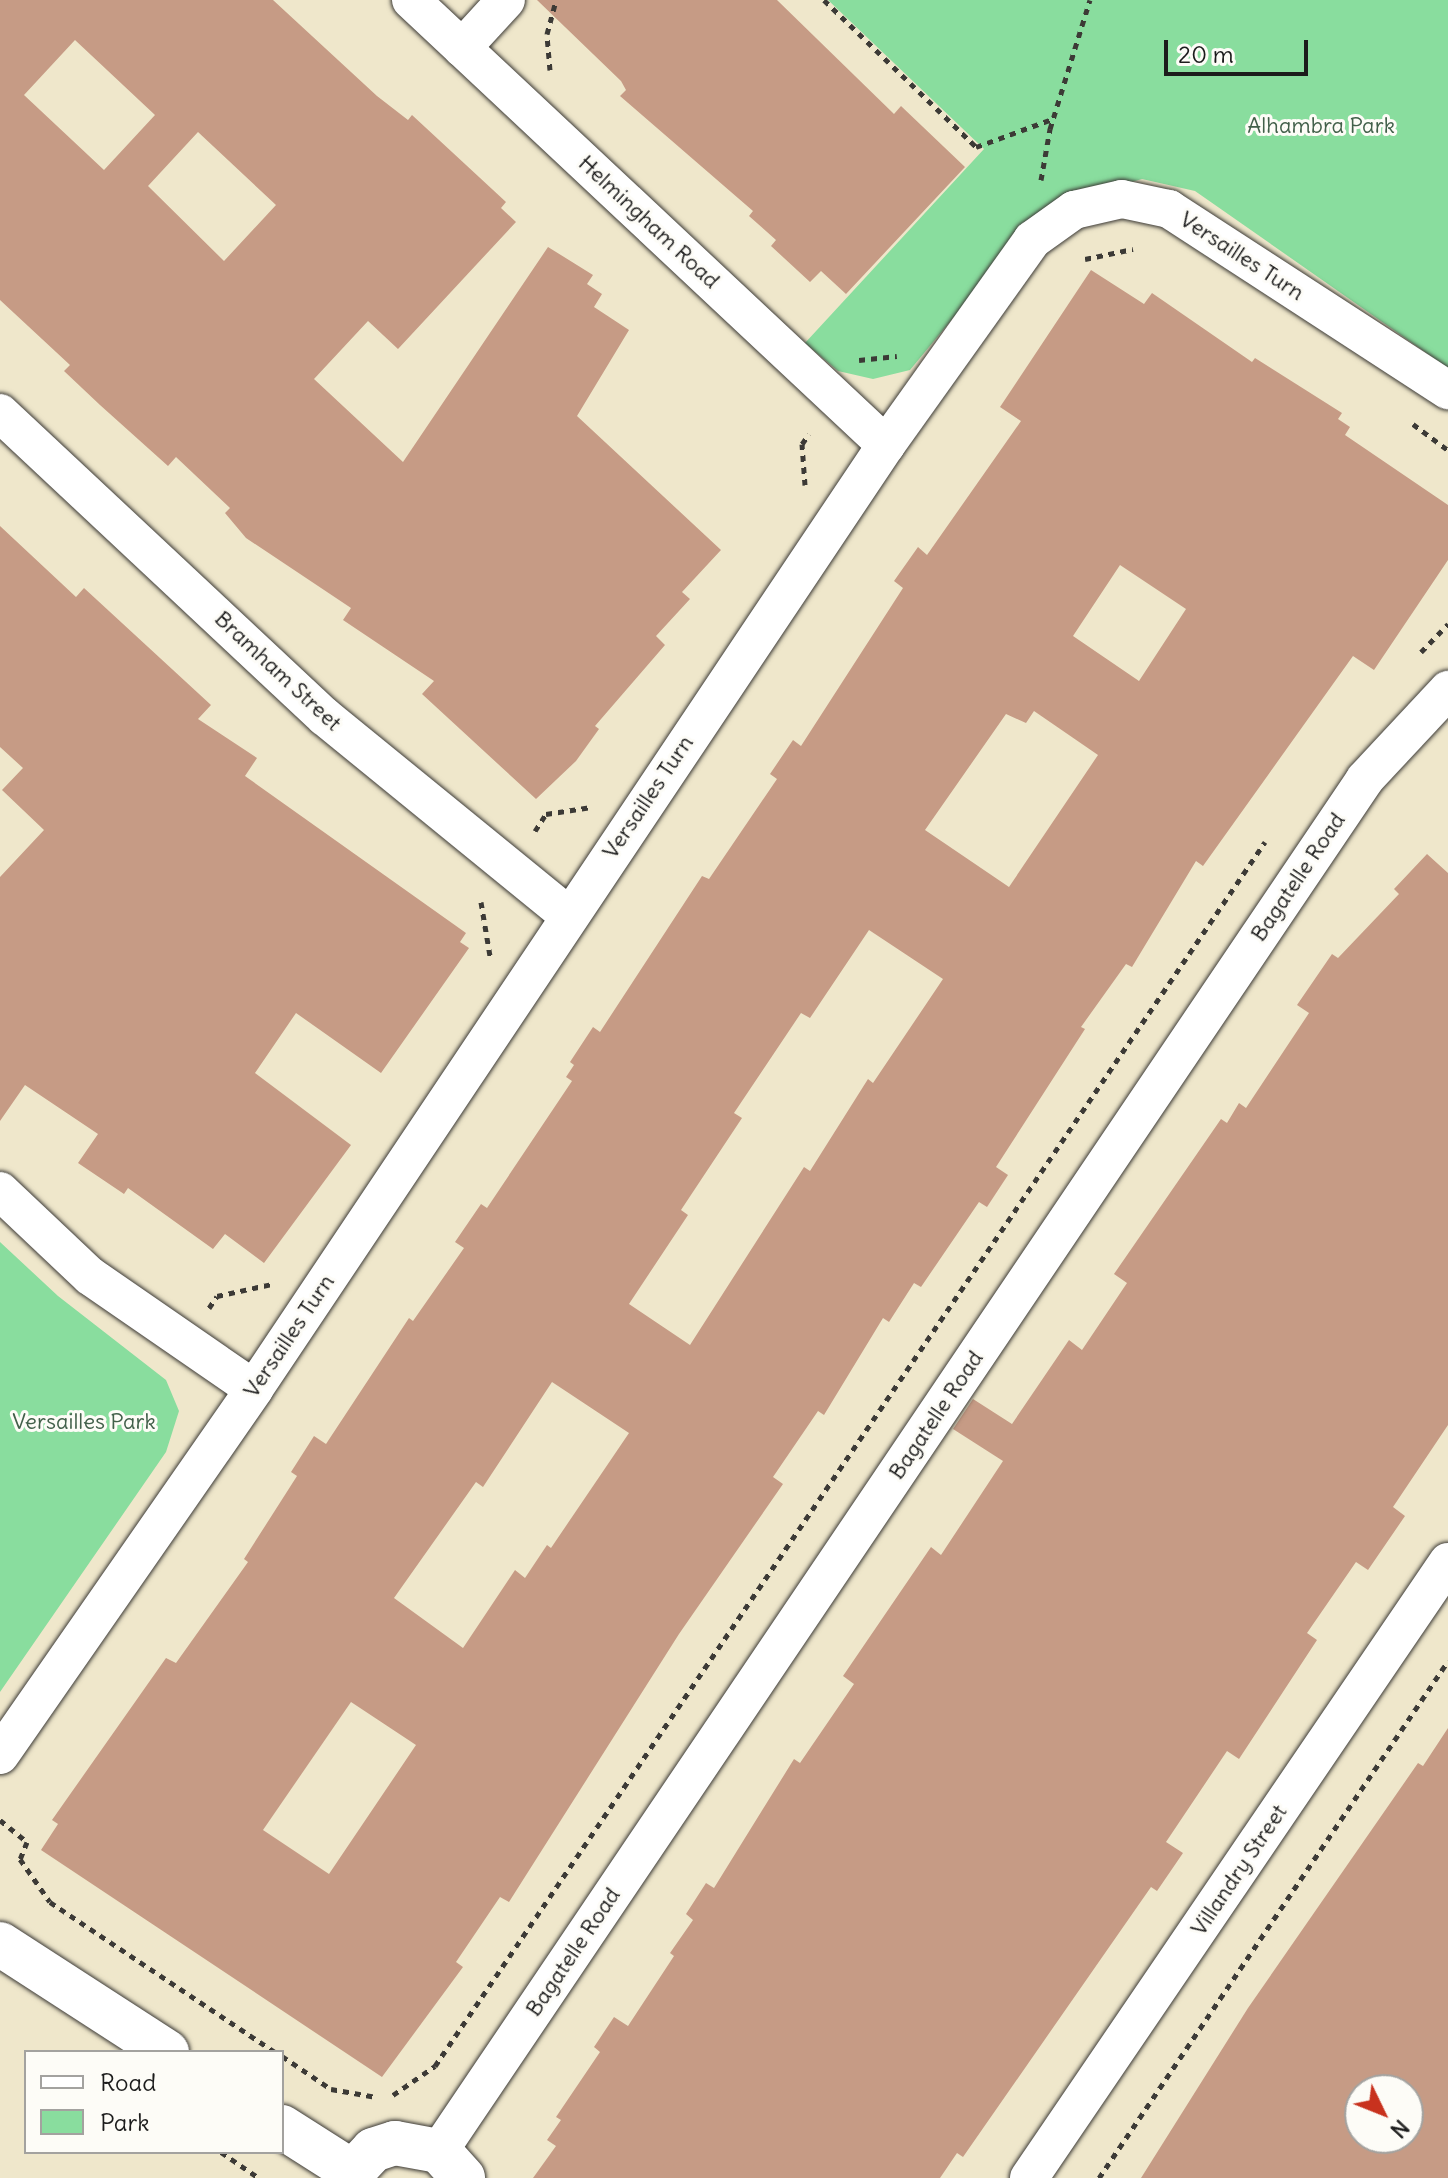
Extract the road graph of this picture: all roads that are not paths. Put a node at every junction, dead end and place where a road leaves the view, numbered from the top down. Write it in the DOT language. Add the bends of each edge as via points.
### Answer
graph roads {
  1 [pos="411,0"];
  2 [pos="506,0"];
  3 [pos="462,48"];
  4 [pos="1448,390"];
  5 [pos="0,413"];
  6 [pos="886,445"];
  7 [pos="1448,690"];
  8 [pos="568,915"];
  9 [pos="0,1191"];
  10 [pos="254,1389"];
  11 [pos="1448,1562"];
  12 [pos="0,1755"];
  13 [pos="0,1944"];
  14 [pos="164,2050"];
  15 [pos="284,2128"];
  16 [pos="451,2165"];
  17 [pos="349,2175"];
  18 [pos="1029,2178"];
  1 -- 3 [label="street, Helmingham Road"];
  2 -- 3 [label="street"];
  3 -- 6 [label="street, Helmingham Road"];
  4 -- 6 [label="street, Versailles Turn" via="1169,209 1122,199 1074,210 1032,240"];
  5 -- 8 [label="street, Bramham Street" via="325,717"];
  6 -- 8 [label="street, Versailles Turn"];
  7 -- 16 [label="street, Bagatelle Road" via="1365,779"];
  8 -- 10 [label="street, Versailles Turn"];
  9 -- 10 [label="street" via="90,1276"];
  10 -- 12 [label="street, Versailles Turn"];
  11 -- 18 [label="street, Villandry Street"];
  13 -- 14 [label="street"];
  15 -- 17 [label="street"];
  16 -- 17 [label="street" via="395,2143 373,2150"];
}
